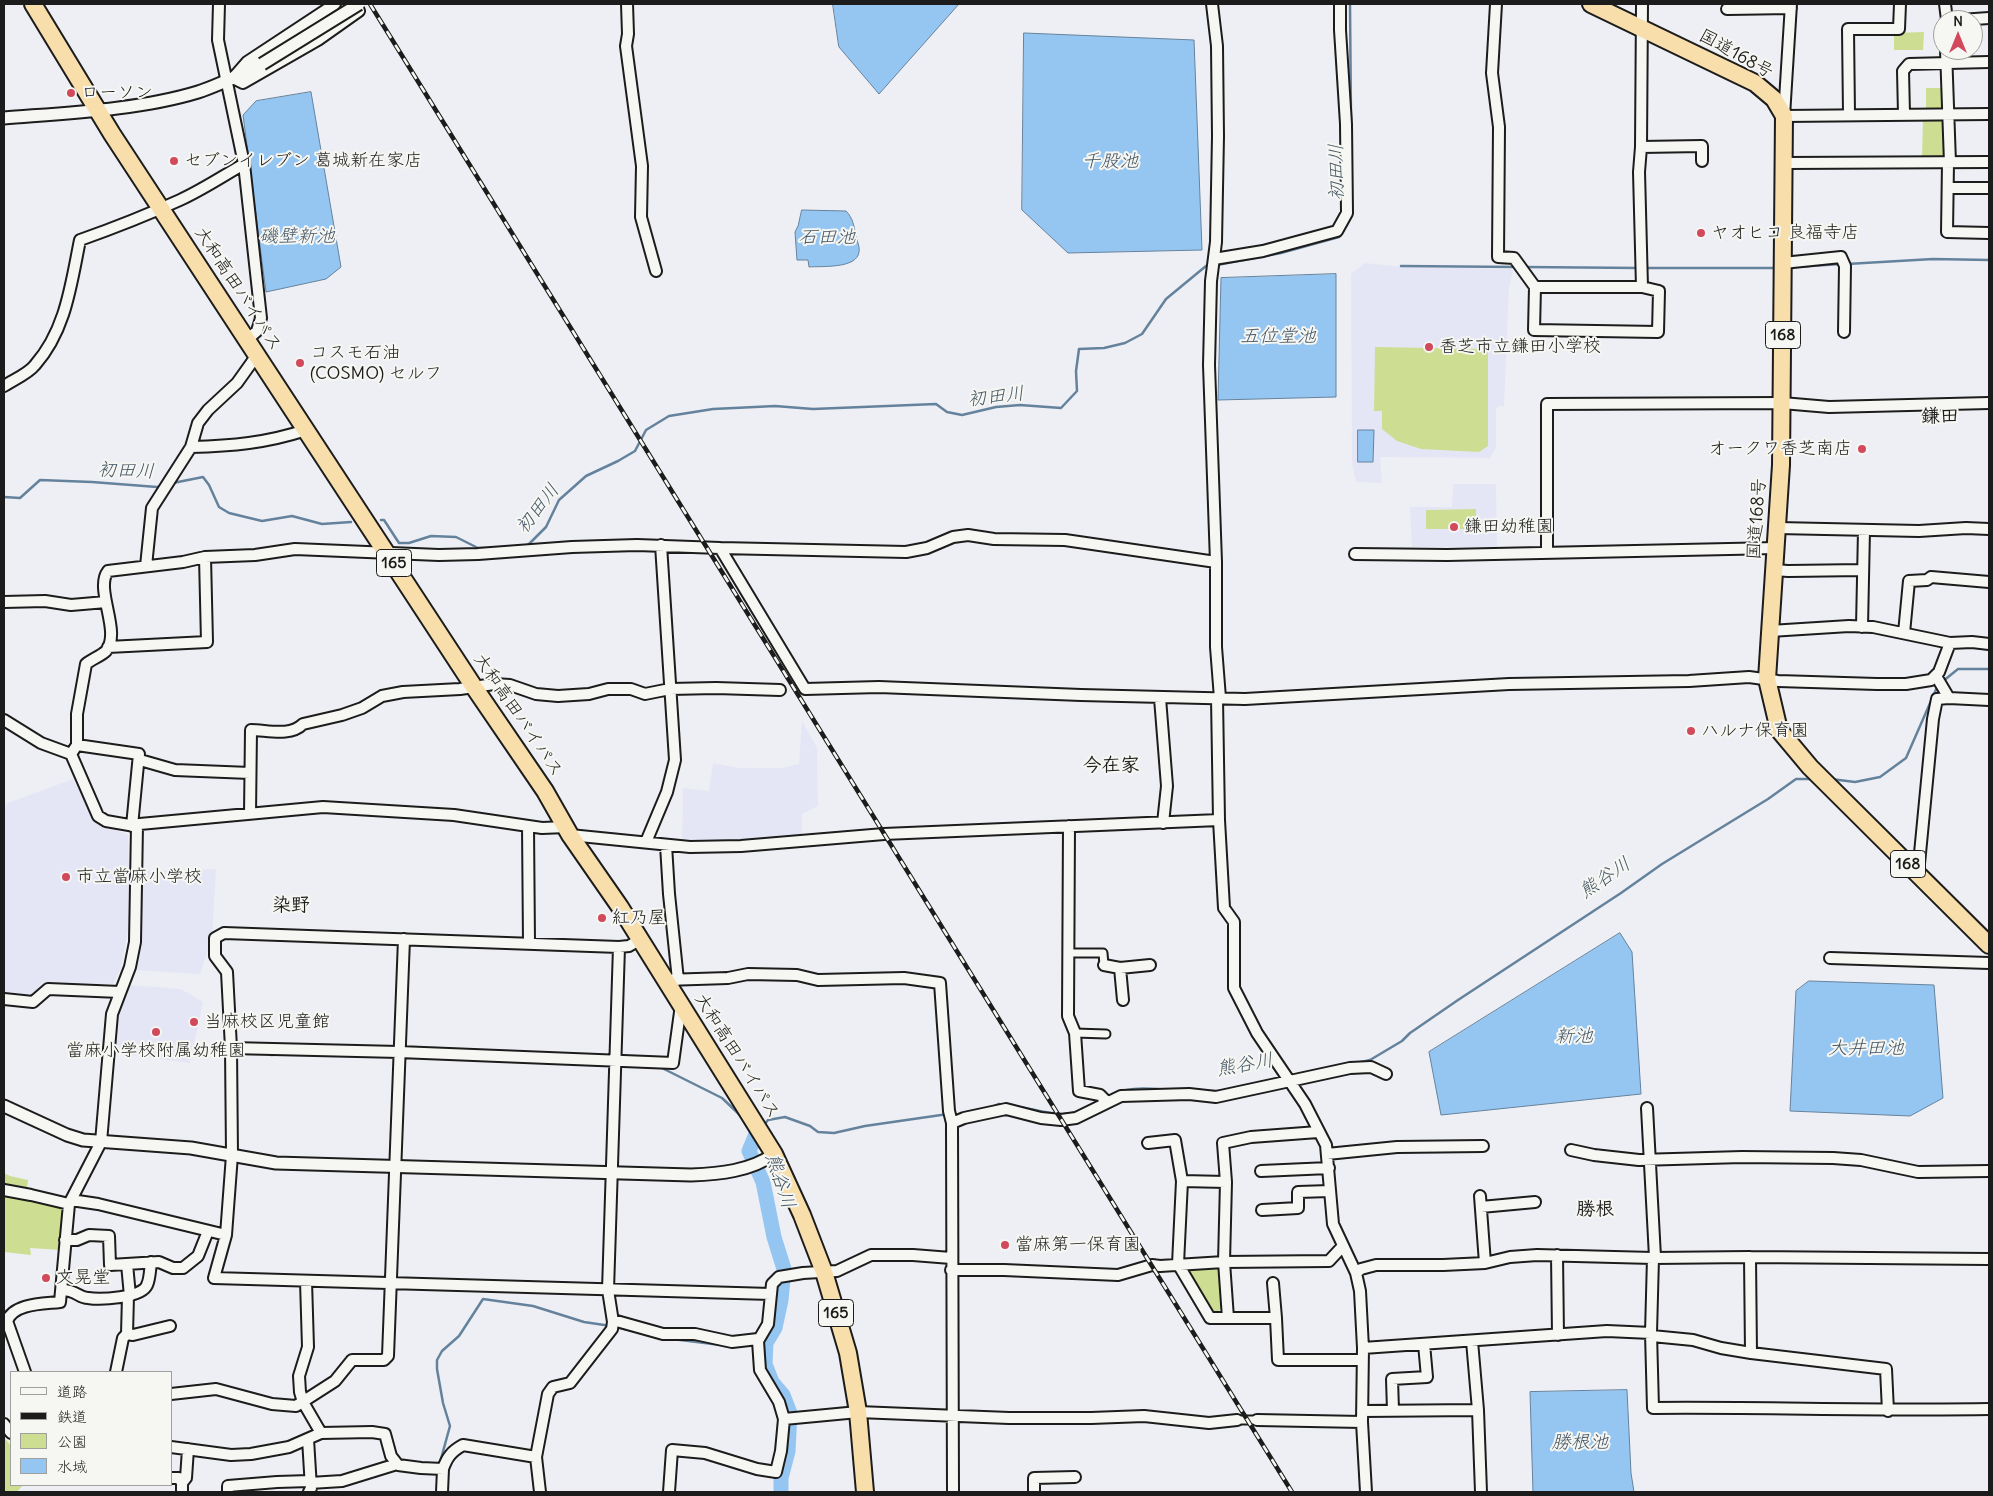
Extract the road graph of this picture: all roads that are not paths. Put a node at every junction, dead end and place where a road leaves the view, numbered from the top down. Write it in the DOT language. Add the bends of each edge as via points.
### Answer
graph roads {
  1 [pos="33,4"];
  2 [pos="218,4"];
  3 [pos="335,4"];
  4 [pos="355,4"];
  5 [pos="359,4"];
  6 [pos="627,4"];
  7 [pos="1212,4"];
  8 [pos="1340,4"];
  9 [pos="1496,4"];
  10 [pos="1591,4"];
  11 [pos="1642,4"];
  12 [pos="1900,4"];
  13 [pos="1791,6"];
  14 [pos="1727,8"];
  15 [pos="1642,28"];
  16 [pos="1946,60"];
  17 [pos="1989,62"];
  18 [pos="1946,64"];
  19 [pos="230,79"];
  20 [pos="98,110"];
  21 [pos="1849,114"];
  22 [pos="1904,114"];
  23 [pos="1989,114"];
  24 [pos="1948,115"];
  25 [pos="1784,116"];
  26 [pos="4,118"];
  27 [pos="1641,147"];
  28 [pos="1702,161"];
  29 [pos="1989,162"];
  30 [pos="1784,163"];
  31 [pos="1949,163"];
  32 [pos="244,164"];
  33 [pos="1948,188"];
  34 [pos="1989,188"];
  35 [pos="161,207"];
  36 [pos="1989,233"];
  37 [pos="1213,263"];
  38 [pos="1783,263"];
  39 [pos="656,271"];
  40 [pos="1535,287"];
  41 [pos="1642,287"];
  42 [pos="1844,332"];
  43 [pos="248,339"];
  44 [pos="257,355"];
  45 [pos="4,386"];
  46 [pos="1989,403"];
  47 [pos="1782,404"];
  48 [pos="306,430"];
  49 [pos="191,447"];
  50 [pos="1778,528"];
  51 [pos="1989,529"];
  52 [pos="1864,530"];
  53 [pos="661,545"];
  54 [pos="720,548"];
  55 [pos="1776,548"];
  56 [pos="387,554"];
  57 [pos="1355,554"];
  58 [pos="1546,554"];
  59 [pos="205,557"];
  60 [pos="1216,562"];
  61 [pos="146,566"];
  62 [pos="1774,570"];
  63 [pos="1864,570"];
  64 [pos="1989,582"];
  65 [pos="4,602"];
  66 [pos="106,602"];
  67 [pos="1862,627"];
  68 [pos="1770,631"];
  69 [pos="1904,633"];
  70 [pos="1950,643"];
  71 [pos="1989,644"];
  72 [pos="108,647"];
  73 [pos="1936,676"];
  74 [pos="1767,679"];
  75 [pos="474,687"];
  76 [pos="670,689"];
  77 [pos="780,690"];
  78 [pos="1948,695"];
  79 [pos="1160,698"];
  80 [pos="1218,698"];
  81 [pos="1989,700"];
  82 [pos="4,720"];
  83 [pos="77,745"];
  84 [pos="71,754"];
  85 [pos="140,760"];
  86 [pos="250,773"];
  87 [pos="250,814"];
  88 [pos="1219,820"];
  89 [pos="1163,823"];
  90 [pos="135,826"];
  91 [pos="528,826"];
  92 [pos="1069,826"];
  93 [pos="568,831"];
  94 [pos="646,842"];
  95 [pos="666,845"];
  96 [pos="1918,874"];
  97 [pos="404,939"];
  98 [pos="639,940"];
  99 [pos="530,943"];
  100 [pos="1989,945"];
  101 [pos="619,946"];
  102 [pos="1070,953"];
  103 [pos="1830,958"];
  104 [pos="1989,963"];
  105 [pos="1104,965"];
  106 [pos="1150,965"];
  107 [pos="1120,968"];
  108 [pos="671,980"];
  109 [pos="120,992"];
  110 [pos="4,998"];
  111 [pos="1123,1000"];
  112 [pos="681,1004"];
  113 [pos="1075,1033"];
  114 [pos="1106,1034"];
  115 [pos="231,1048"];
  116 [pos="399,1052"];
  117 [pos="615,1059"];
  118 [pos="1386,1074"];
  119 [pos="1290,1080"];
  120 [pos="1103,1098"];
  121 [pos="4,1106"];
  122 [pos="1647,1108"];
  123 [pos="952,1123"];
  124 [pos="1318,1132"];
  125 [pos="100,1142"];
  126 [pos="1148,1143"];
  127 [pos="1483,1146"];
  128 [pos="1571,1150"];
  129 [pos="769,1154"];
  130 [pos="1327,1154"];
  131 [pos="232,1155"];
  132 [pos="1650,1159"];
  133 [pos="396,1166"];
  134 [pos="1329,1168"];
  135 [pos="1261,1171"];
  136 [pos="1989,1171"];
  137 [pos="612,1173"];
  138 [pos="1182,1181"];
  139 [pos="1226,1182"];
  140 [pos="4,1190"];
  141 [pos="1330,1191"];
  142 [pos="70,1202"];
  143 [pos="1535,1202"];
  144 [pos="1262,1210"];
  145 [pos="208,1231"];
  146 [pos="226,1236"];
  147 [pos="65,1240"];
  148 [pos="1342,1247"];
  149 [pos="1557,1255"];
  150 [pos="1750,1256"];
  151 [pos="1654,1257"];
  152 [pos="951,1258"];
  153 [pos="1989,1259"];
  154 [pos="151,1262"];
  155 [pos="1224,1262"];
  156 [pos="1485,1263"];
  157 [pos="127,1264"];
  158 [pos="1178,1264"];
  159 [pos="951,1270"];
  160 [pos="824,1272"];
  161 [pos="1356,1273"];
  162 [pos="306,1281"];
  163 [pos="391,1283"];
  164 [pos="1272,1283"];
  165 [pos="62,1290"];
  166 [pos="608,1290"];
  167 [pos="771,1294"];
  168 [pos="129,1296"];
  169 [pos="1228,1318"];
  170 [pos="1276,1318"];
  171 [pos="5,1319"];
  172 [pos="612,1324"];
  173 [pos="170,1326"];
  174 [pos="127,1334"];
  175 [pos="1652,1334"];
  176 [pos="1558,1335"];
  177 [pos="1472,1341"];
  178 [pos="758,1343"];
  179 [pos="1424,1344"];
  180 [pos="1363,1348"];
  181 [pos="1751,1353"];
  182 [pos="1362,1360"];
  183 [pos="24,1371"];
  184 [pos="116,1371"];
  185 [pos="172,1394"];
  186 [pos="303,1402"];
  187 [pos="1989,1409"];
  188 [pos="1394,1410"];
  189 [pos="1478,1410"];
  190 [pos="1888,1411"];
  191 [pos="858,1412"];
  192 [pos="953,1416"];
  193 [pos="1362,1416"];
  194 [pos="788,1418"];
  195 [pos="1237,1420"];
  196 [pos="1257,1420"];
  197 [pos="321,1433"];
  198 [pos="308,1439"];
  199 [pos="172,1447"];
  200 [pos="188,1449"];
  201 [pos="536,1457"];
  202 [pos="397,1464"];
  203 [pos="440,1469"];
  204 [pos="1074,1477"];
  205 [pos="172,1478"];
  206 [pos="310,1485"];
  207 [pos="182,1488"];
  208 [pos="228,1492"];
  209 [pos="442,1492"];
  210 [pos="540,1492"];
  211 [pos="669,1492"];
  212 [pos="865,1492"];
  213 [pos="953,1492"];
  214 [pos="1034,1492"];
  215 [pos="1366,1492"];
  216 [pos="1481,1492"];
  1 -- 20 [label="highway, 大和高田バイパス / 165"];
  2 -- 19 [label="street" via="218,40"];
  3 -- 19 [label="street" via="247,62"];
  4 -- 19 [label="street" via="359,11 318,40 243,83"];
  5 -- 19 [label="street, bridge" via="262,64"];
  6 -- 39 [label="street" via="626,46 642,166 641,217"];
  7 -- 37 [label="street" via="1217,46 1218,118"];
  8 -- 37 [label="street" via="1347,213 1337,231"];
  9 -- 40 [label="street" via="1492,73 1499,127 1498,257 1514,258"];
  10 -- 15 [label="highway, 国道168号"];
  11 -- 15 [label="street"];
  12 -- 21 [label="street" via="1899,29 1848,29"];
  13 -- 14 [label="street"];
  13 -- 25 [label="street"];
  15 -- 25 [label="highway, 国道168号" via="1755,83 1774,99"];
  15 -- 27 [label="street"];
  16 -- 18 [label="street"];
  17 -- 18 [label="street"];
  18 -- 22 [label="street" via="1909,64 1903,71"];
  18 -- 24 [label="street"];
  19 -- 20 [label="street" via="170,99"];
  19 -- 32 [label="street"];
  20 -- 26 [label="street"];
  20 -- 35 [label="highway, 大和高田バイパス / 165"];
  21 -- 22 [label="street"];
  21 -- 25 [label="street"];
  22 -- 24 [label="street"];
  23 -- 24 [label="street"];
  24 -- 31 [label="street"];
  25 -- 30 [label="highway, 国道168号 / 168"];
  27 -- 28 [label="street" via="1702,146"];
  27 -- 41 [label="street"];
  29 -- 31 [label="street"];
  30 -- 31 [label="street"];
  30 -- 38 [label="highway, 国道168号 / 168"];
  31 -- 33 [label="street"];
  32 -- 35 [label="street"];
  32 -- 43 [label="street" via="261,318 257,331"];
  33 -- 34 [label="street"];
  33 -- 36 [label="street" via="1948,232"];
  35 -- 43 [label="highway, 大和高田バイパス / 165"];
  35 -- 45 [label="street" via="80,240 65,314 51,343 34,367"];
  37 -- 60 [label="street" via="1209,365"];
  38 -- 42 [label="street" via="1841,257 1844,263"];
  38 -- 47 [label="highway, 国道168号 / 168"];
  40 -- 41 [label="street"];
  40 -- 41 [label="street" via="1534,330 1658,332 1659,291"];
  43 -- 44 [label="highway, 大和高田バイパス / 165"];
  44 -- 48 [label="highway, 大和高田バイパス / 165"];
  44 -- 49 [label="street" via="237,383 198,423"];
  46 -- 47 [label="street" via="1829,407"];
  47 -- 50 [label="highway, 国道168号 / 168"];
  47 -- 58 [label="street" via="1547,404"];
  48 -- 49 [label="street" via="254,443"];
  48 -- 56 [label="highway, 大和高田バイパス / 165"];
  49 -- 61 [label="street" via="152,508"];
  50 -- 52 [label="street"];
  50 -- 55 [label="highway, 国道168号 / 168"];
  51 -- 52 [label="street"];
  52 -- 63 [label="street"];
  53 -- 54 [label="street"];
  53 -- 56 [label="street" via="478,554"];
  53 -- 76 [label="street"];
  54 -- 60 [label="street" via="906,552 968,535 1065,540"];
  54 -- 79 [label="street" via="805,689 879,687"];
  55 -- 58 [label="street"];
  55 -- 62 [label="highway, 国道168号 / 168"];
  56 -- 59 [label="street" via="295,549"];
  56 -- 75 [label="highway, 大和高田バイパス / 165"];
  57 -- 58 [label="street"];
  59 -- 61 [label="street"];
  59 -- 72 [label="street" via="207,642"];
  60 -- 80 [label="street"];
  61 -- 66 [label="street" via="108,571"];
  62 -- 63 [label="street"];
  62 -- 68 [label="highway, 国道168号 / 168"];
  63 -- 67 [label="street"];
  64 -- 69 [label="street" via="1931,577 1909,581"];
  65 -- 66 [label="street" via="45,601 71,605"];
  66 -- 72 [label="street" via="112,636"];
  67 -- 68 [label="street"];
  67 -- 69 [label="street"];
  68 -- 74 [label="highway, 国道168号 / 168"];
  69 -- 70 [label="street"];
  70 -- 71 [label="street"];
  70 -- 73 [label="street"];
  72 -- 83 [label="street" via="86,664 77,714"];
  73 -- 74 [label="street" via="1906,684"];
  73 -- 78 [label="street"];
  74 -- 80 [label="street" via="1509,684"];
  74 -- 96 [label="highway, 国道168号 / 168" via="1779,730 1810,767"];
  75 -- 76 [label="street" via="510,685 536,694 558,696 608,689 631,689 645,694"];
  75 -- 86 [label="street" via="396,693 382,696 362,708 303,724 299,728 274,733 251,730"];
  75 -- 93 [label="highway, 大和高田バイパス / 165" via="545,791"];
  76 -- 77 [label="street"];
  76 -- 94 [label="street" via="675,760 667,792"];
  78 -- 81 [label="street"];
  78 -- 96 [label="street" via="1937,699 1933,719"];
  79 -- 80 [label="street"];
  79 -- 89 [label="street" via="1166,786"];
  80 -- 88 [label="street"];
  82 -- 84 [label="street" via="41,743"];
  83 -- 84 [label="street"];
  83 -- 85 [label="street" via="140,754"];
  84 -- 90 [label="street" via="98,816 106,821"];
  85 -- 86 [label="street" via="175,770"];
  85 -- 90 [label="street"];
  86 -- 87 [label="street"];
  87 -- 90 [label="street"];
  87 -- 91 [label="street" via="324,807 454,815"];
  88 -- 89 [label="street"];
  88 -- 119 [label="street" via="1224,908 1234,922 1234,988 1257,1033"];
  89 -- 92 [label="street"];
  90 -- 109 [label="street" via="135,942"];
  91 -- 93 [label="street"];
  91 -- 99 [label="street"];
  92 -- 95 [label="street" via="884,834 740,846"];
  92 -- 102 [label="street"];
  93 -- 94 [label="street"];
  93 -- 98 [label="highway, 大和高田バイパス / 165"];
  94 -- 95 [label="street"];
  95 -- 108 [label="street"];
  96 -- 100 [label="highway, 国道168号 / 168"];
  97 -- 99 [label="street"];
  97 -- 115 [label="street" via="224,933 215,938 215,956 227,972"];
  97 -- 116 [label="street"];
  98 -- 101 [label="street" via="629,946"];
  98 -- 108 [label="highway, 大和高田バイパス / 165"];
  99 -- 101 [label="street"];
  101 -- 117 [label="street"];
  102 -- 105 [label="street" via="1103,953"];
  102 -- 113 [label="street" via="1068,1016"];
  103 -- 104 [label="street"];
  105 -- 107 [label="street"];
  106 -- 107 [label="street"];
  107 -- 111 [label="street"];
  108 -- 112 [label="highway, 大和高田バイパス / 165"];
  108 -- 123 [label="street" via="748,974 797,975 818,980 904,978 940,983"];
  109 -- 110 [label="street" via="48,989 33,1002"];
  109 -- 125 [label="street" via="112,1014"];
  112 -- 117 [label="street" via="673,1063"];
  112 -- 129 [label="highway, 大和高田バイパス / 165" via="756,1122"];
  113 -- 114 [label="street"];
  113 -- 120 [label="street" via="1079,1091"];
  115 -- 116 [label="street"];
  115 -- 131 [label="street"];
  116 -- 117 [label="street"];
  116 -- 133 [label="street"];
  117 -- 137 [label="street"];
  118 -- 119 [label="street" via="1364,1067"];
  119 -- 120 [label="street" via="1216,1097 1189,1094"];
  119 -- 124 [label="street"];
  120 -- 123 [label="street" via="1076,1118 1041,1118 1006,1109"];
  121 -- 125 [label="street" via="67,1135"];
  122 -- 132 [label="street"];
  123 -- 152 [label="street"];
  124 -- 130 [label="street"];
  124 -- 139 [label="street" via="1250,1136 1224,1142"];
  125 -- 131 [label="street" via="191,1148"];
  125 -- 142 [label="street"];
  126 -- 138 [label="street" via="1175,1140"];
  127 -- 130 [label="street" via="1397,1147"];
  128 -- 132 [label="street"];
  129 -- 137 [label="street" via="731,1171"];
  129 -- 160 [label="highway, 大和高田バイパス / 165" via="802,1215"];
  130 -- 134 [label="street"];
  131 -- 133 [label="street" via="276,1163"];
  131 -- 146 [label="street"];
  132 -- 136 [label="street" via="1833,1158 1861,1160 1918,1172"];
  132 -- 151 [label="street"];
  133 -- 137 [label="street"];
  133 -- 163 [label="street"];
  134 -- 135 [label="street"];
  134 -- 141 [label="street"];
  137 -- 166 [label="street"];
  138 -- 139 [label="street"];
  138 -- 158 [label="street"];
  139 -- 155 [label="street"];
  140 -- 142 [label="street"];
  141 -- 144 [label="street" via="1298,1192 1298,1208"];
  141 -- 148 [label="street" via="1333,1224"];
  142 -- 145 [label="street" via="98,1204"];
  142 -- 147 [label="street"];
  143 -- 156 [label="street" via="1480,1202"];
  145 -- 146 [label="street"];
  145 -- 154 [label="street" via="198,1256 183,1268"];
  146 -- 162 [label="street" via="214,1278"];
  147 -- 157 [label="street" via="89,1235 109,1236 110,1265"];
  147 -- 165 [label="street"];
  148 -- 155 [label="street" via="1329,1261"];
  148 -- 161 [label="street"];
  149 -- 151 [label="street"];
  149 -- 156 [label="street" via="1510,1257"];
  149 -- 176 [label="street"];
  150 -- 151 [label="street"];
  150 -- 153 [label="street"];
  150 -- 181 [label="street"];
  151 -- 175 [label="street"];
  152 -- 159 [label="street"];
  152 -- 160 [label="street" via="914,1254 871,1255 837,1271"];
  154 -- 157 [label="street"];
  154 -- 168 [label="street" via="148,1285"];
  155 -- 158 [label="street"];
  155 -- 169 [label="street"];
  156 -- 161 [label="street" via="1376,1265"];
  157 -- 168 [label="street"];
  158 -- 159 [label="street" via="1152,1265 1118,1275"];
  158 -- 169 [label="street" via="1210,1318"];
  159 -- 192 [label="street"];
  160 -- 167 [label="street" via="779,1277 772,1284"];
  160 -- 191 [label="highway, 大和高田バイパス / 165" via="848,1353"];
  161 -- 180 [label="street"];
  162 -- 163 [label="street"];
  162 -- 186 [label="street" via="308,1347 299,1376"];
  163 -- 166 [label="street"];
  163 -- 186 [label="street" via="388,1356 384,1360 352,1360 335,1381"];
  164 -- 170 [label="street"];
  165 -- 168 [label="street" via="72,1290 86,1298"];
  165 -- 171 [label="street" via="60,1302 18,1309"];
  166 -- 167 [label="street"];
  166 -- 172 [label="street"];
  167 -- 178 [label="street" via="768,1324"];
  168 -- 174 [label="street"];
  169 -- 170 [label="street"];
  170 -- 182 [label="street" via="1278,1360"];
  171 -- 183 [label="street"];
  172 -- 178 [label="street" via="663,1334 695,1334 732,1342"];
  172 -- 201 [label="street" via="570,1383 553,1387 548,1394"];
  173 -- 174 [label="street"];
  174 -- 184 [label="street"];
  175 -- 176 [label="street" via="1607,1331"];
  175 -- 181 [label="street"];
  175 -- 190 [label="street" via="1653,1408"];
  176 -- 177 [label="street"];
  177 -- 179 [label="street"];
  177 -- 189 [label="street"];
  178 -- 194 [label="street" via="760,1370"];
  179 -- 180 [label="street"];
  179 -- 188 [label="street" via="1427,1377 1392,1379"];
  180 -- 182 [label="street"];
  181 -- 190 [label="street" via="1886,1369"];
  182 -- 193 [label="street"];
  185 -- 186 [label="street" via="216,1389 272,1404 296,1406"];
  186 -- 197 [label="street"];
  187 -- 190 [label="street"];
  188 -- 189 [label="street"];
  188 -- 193 [label="street"];
  189 -- 216 [label="street"];
  191 -- 192 [label="street"];
  191 -- 194 [label="street"];
  191 -- 212 [label="highway, 大和高田バイパス / 165"];
  192 -- 195 [label="street" via="1057,1419 1144,1416 1209,1423"];
  192 -- 213 [label="street"];
  193 -- 196 [label="street"];
  193 -- 215 [label="street"];
  194 -- 211 [label="street" via="776,1472 705,1453 672,1450"];
  195 -- 196 [label="street"];
  197 -- 198 [label="street"];
  197 -- 202 [label="street" via="385,1434 391,1456"];
  198 -- 200 [label="street" via="288,1447 251,1454 231,1455"];
  198 -- 206 [label="street"];
  199 -- 200 [label="street"];
  200 -- 207 [label="street"];
  201 -- 203 [label="street" via="463,1445 454,1449"];
  201 -- 210 [label="street"];
  202 -- 203 [label="street"];
  202 -- 206 [label="street" via="342,1481"];
  203 -- 209 [label="street"];
  204 -- 214 [label="street" via="1034,1478"];
  205 -- 207 [label="street" via="179,1478"];
  206 -- 208 [label="street" via="277,1482 228,1486"];
}
